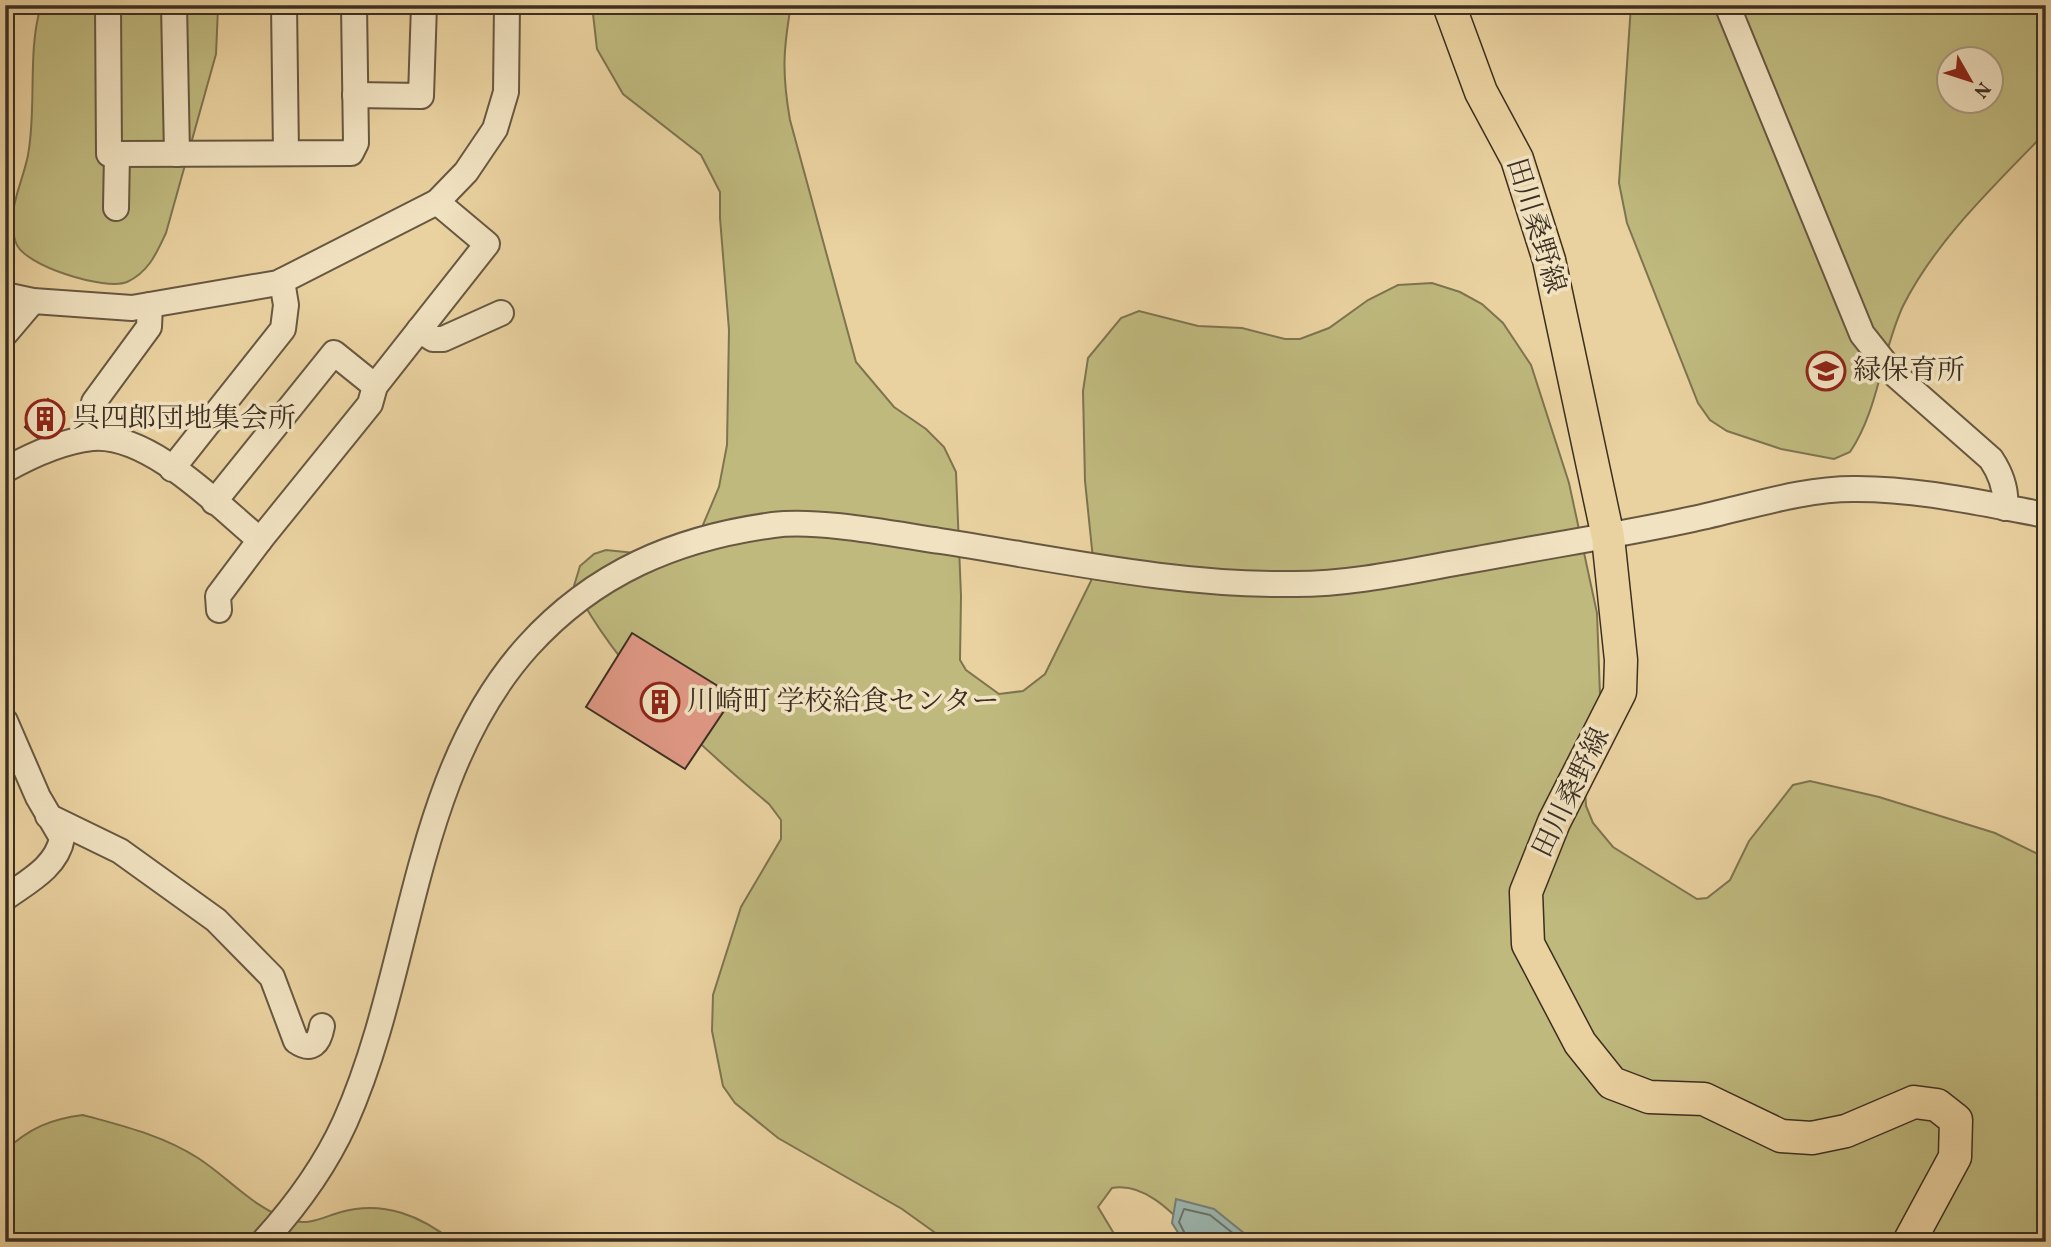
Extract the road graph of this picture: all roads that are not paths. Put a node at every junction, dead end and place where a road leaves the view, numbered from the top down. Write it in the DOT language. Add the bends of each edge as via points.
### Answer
graph roads {
  1 [pos="108,5"];
  2 [pos="174,5"];
  3 [pos="284,5"];
  4 [pos="354,5"];
  5 [pos="424,5"];
  6 [pos="507,5"];
  7 [pos="1450,5"];
  8 [pos="1727,5"];
  9 [pos="355,95"];
  10 [pos="177,153"];
  11 [pos="286,153"];
  12 [pos="117,154"];
  13 [pos="437,202"];
  14 [pos="116,208"];
  15 [pos="282,281"];
  16 [pos="5,295"];
  17 [pos="33,301"];
  18 [pos="150,305"];
  19 [pos="501,313"];
  20 [pos="419,330"];
  21 [pos="5,334"];
  22 [pos="375,386"];
  23 [pos="92,438"];
  24 [pos="172,469"];
  25 [pos="5,470"];
  26 [pos="214,502"];
  27 [pos="2005,508"];
  28 [pos="2046,515"];
  29 [pos="1608,537"];
  30 [pos="260,540"];
  31 [pos="219,610"];
  32 [pos="5,721"];
  33 [pos="48,816"];
  34 [pos="5,898"];
  35 [pos="322,1026"];
  36 [pos="263,1242"];
  37 [pos="1909,1242"];
  1 -- 12 [label="street" via="109,154"];
  2 -- 10 [label="street"];
  3 -- 11 [label="street"];
  4 -- 9 [label="street"];
  5 -- 9 [label="street" via="421,96"];
  6 -- 13 [label="street" via="506,92 495,129 466,172"];
  7 -- 29 [label="main road, 田川桑野線" via="1482,92 1517,159 1549,260"];
  8 -- 27 [label="street" via="1862,334 1892,372 1991,458 2006,495"];
  9 -- 11 [label="street" via="356,143 351,153"];
  10 -- 11 [label="street"];
  10 -- 12 [label="street"];
  12 -- 14 [label="street"];
  13 -- 15 [label="street"];
  13 -- 20 [label="street" via="487,244"];
  15 -- 18 [label="street"];
  15 -- 24 [label="street" via="283,329"];
  16 -- 17 [label="street"];
  17 -- 18 [label="street" via="132,308"];
  17 -- 21 [label="street"];
  18 -- 23 [label="street" via="149,327 94,402"];
  19 -- 20 [label="street" via="443,339 433,339"];
  20 -- 22 [label="street"];
  22 -- 26 [label="street" via="334,354"];
  22 -- 30 [label="street" via="370,404"];
  23 -- 24 [label="street" via="123,441"];
  23 -- 25 [label="street"];
  24 -- 26 [label="street"];
  26 -- 30 [label="street"];
  27 -- 28 [label="street"];
  27 -- 29 [label="street" via="1855,488"];
  29 -- 36 [label="street" via="1392,576 1296,584 1182,578 877,531 781,524 723,534 635,563 583,595 532,641 494,686 469,730 437,815 373,1050 344,1125 316,1175"];
  29 -- 37 [label="main road, 田川桑野線" via="1620,692 1554,822 1526,892 1528,944 1580,1043 1612,1083 1649,1097 1704,1099 1781,1136 1812,1138 1846,1130 1914,1101 1937,1105 1956,1120 1955,1157"];
  30 -- 31 [label="street" via="218,596"];
  32 -- 33 [label="street"];
  33 -- 34 [label="street" via="62,838 61,849 47,868"];
  33 -- 35 [label="street" via="120,851 216,920 272,977 296,1041 312,1046 319,1040"];
}
